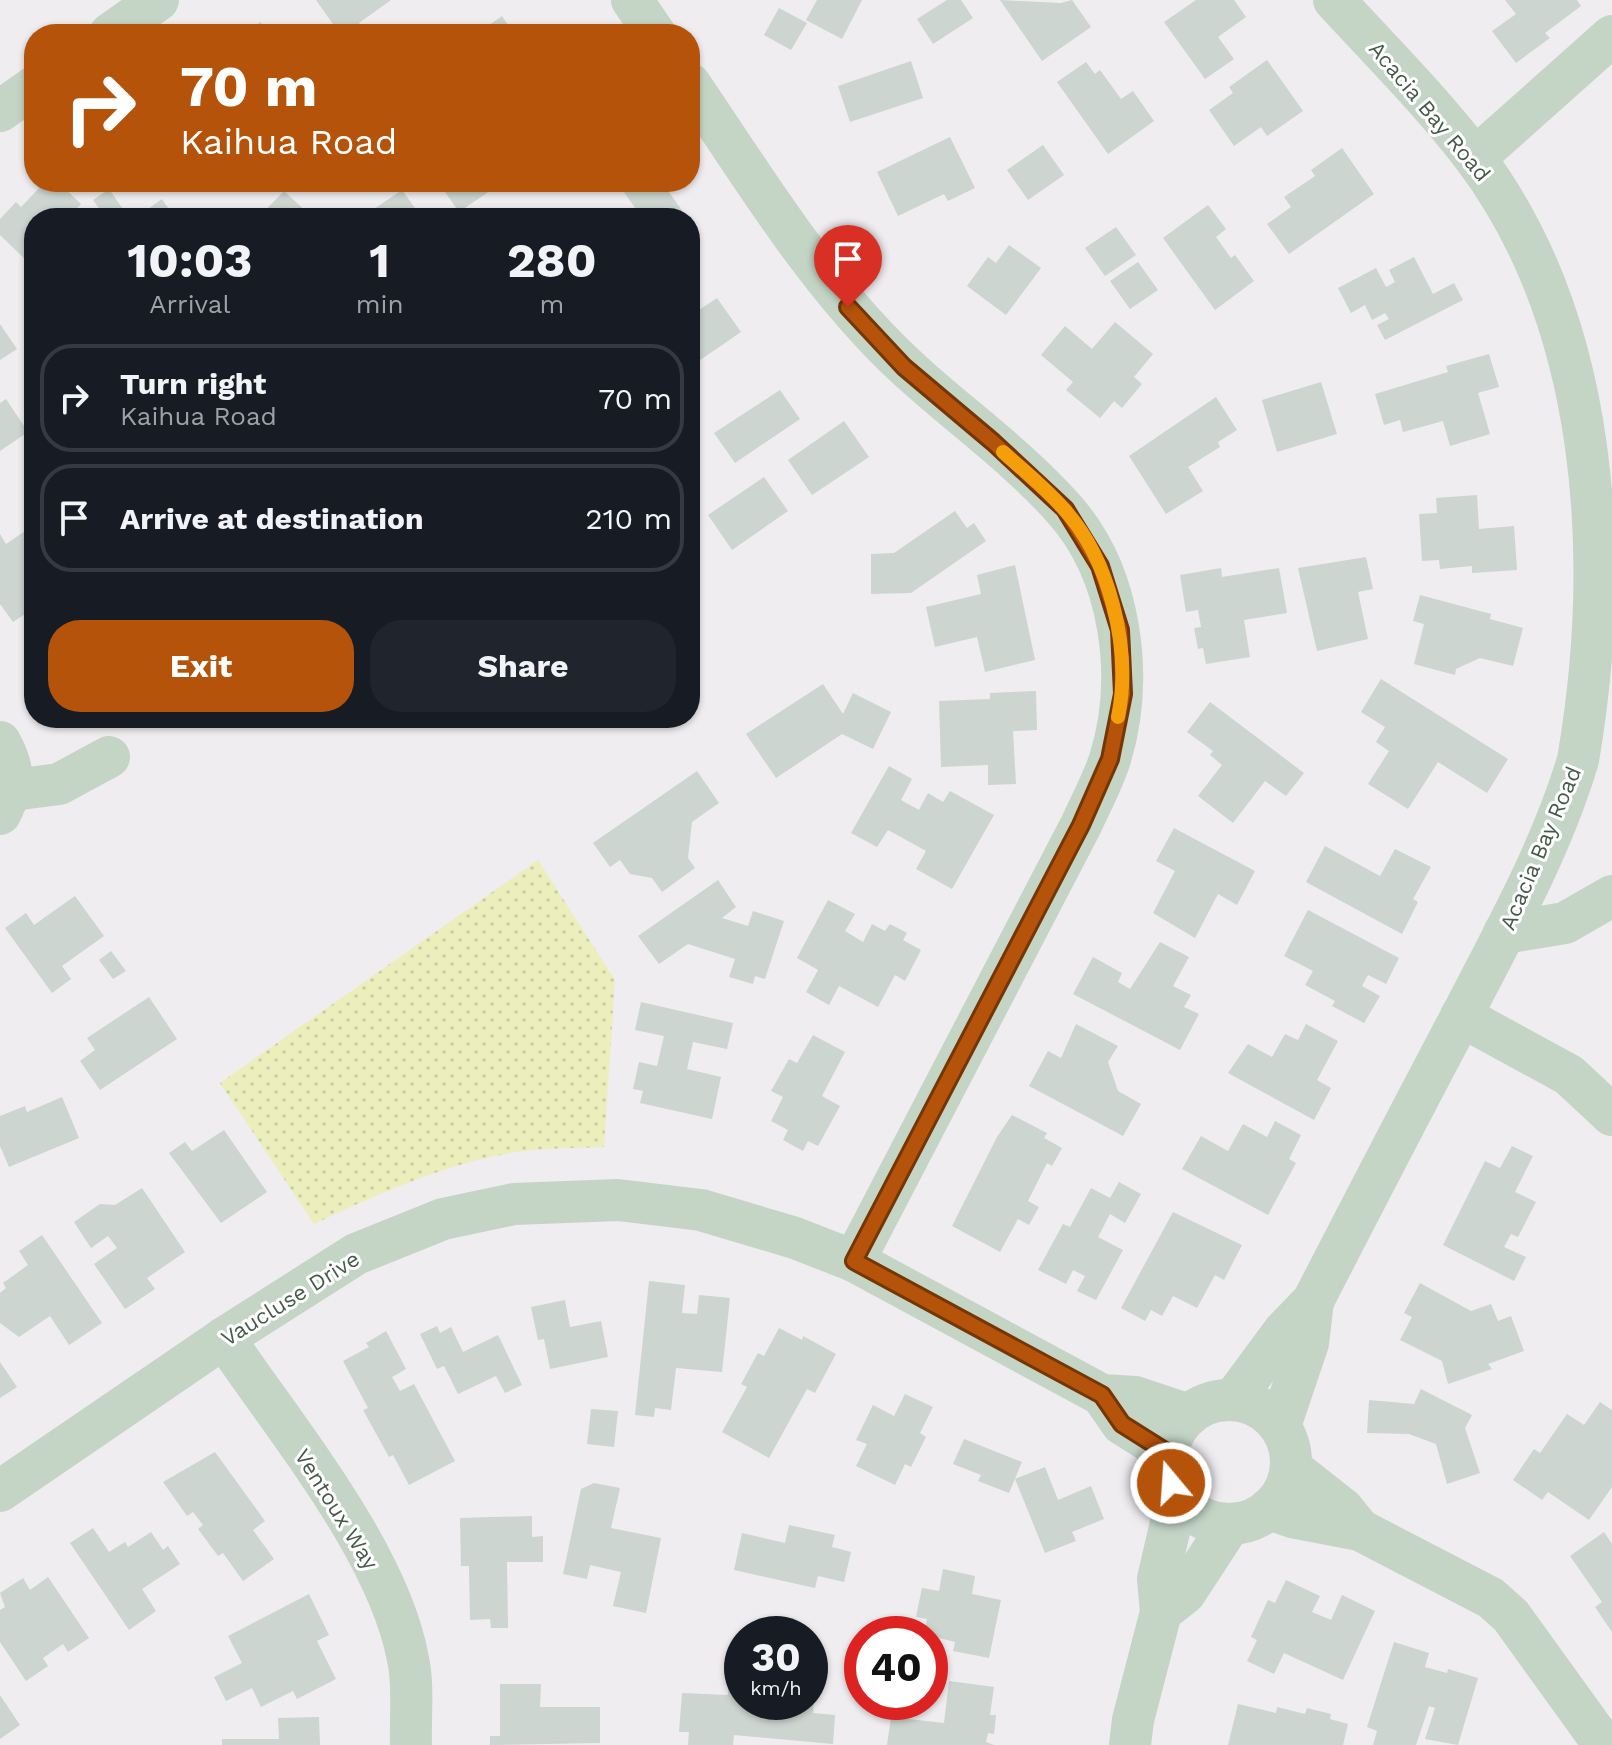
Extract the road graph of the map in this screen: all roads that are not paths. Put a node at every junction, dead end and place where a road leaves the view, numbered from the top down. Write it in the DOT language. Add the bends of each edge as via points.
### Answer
graph roads {
  1 [pos="158,0"];
  2 [pos="632,0"];
  3 [pos="1334,0"];
  4 [pos="124,24"];
  5 [pos="648,24"];
  6 [pos="1612,36"];
  7 [pos="24,94"];
  8 [pos="700,99"];
  9 [pos="0,111"];
  10 [pos="1475,158"];
  11 [pos="0,742"];
  12 [pos="109,757"];
  13 [pos="6,802"];
  14 [pos="1612,896"];
  15 [pos="1504,933"];
  16 [pos="1461,1016"];
  17 [pos="1612,1115"];
  18 [pos="854,1261"];
  19 [pos="1313,1301"];
  20 [pos="224,1338"];
  21 [pos="1102,1395"];
  22 [pos="1233,1400"];
  23 [pos="1189,1415"];
  24 [pos="1280,1426"];
  25 [pos="1168,1453"];
  26 [pos="1291,1468"];
  27 [pos="0,1491"];
  28 [pos="1177,1497"];
  29 [pos="1269,1509"];
  30 [pos="1230,1524"];
  31 [pos="1360,1530"];
  32 [pos="1161,1612"];
  33 [pos="411,1745"];
  34 [pos="1130,1745"];
  35 [pos="1604,1745"];
  1 -- 4 [label="street"];
  2 -- 5 [label="street"];
  3 -- 10 [label="street, Acacia Bay Road"];
  6 -- 10 [label="street"];
  7 -- 9 [label="street"];
  8 -- 18 [label="street" via="829,287 904,367 1065,509 1100,566 1120,630 1123,694 1110,759 1074,839"];
  10 -- 15 [label="street, Acacia Bay Road" via="1520,231 1565,329 1593,436 1606,543 1601,649 1579,758 1562,808"];
  11 -- 13 [label="street" via="10,760"];
  12 -- 13 [label="street" via="59,784"];
  14 -- 15 [label="street" via="1565,923"];
  15 -- 16 [label="street, Acacia Bay Road"];
  16 -- 17 [label="street" via="1569,1075"];
  16 -- 19 [label="street, Acacia Bay Road"];
  18 -- 20 [label="street, Vaucluse Drive" via="701,1210 618,1200 514,1204 443,1219 356,1254"];
  18 -- 21 [label="street, Vaucluse Drive"];
  19 -- 22 [label="street, Acacia Bay Road"];
  19 -- 24 [label="street, Acacia Bay Road" via="1308,1343"];
  20 -- 27 [label="street, Vaucluse Drive"];
  20 -- 33 [label="street, Ventoux Way" via="362,1540 394,1607 409,1662"];
  21 -- 23 [label="street, Vaucluse Drive" via="1135,1397"];
  21 -- 25 [label="street, Vaucluse Drive" via="1122,1424"];
  22 -- 23 [label="street" via="1202,1406"];
  22 -- 24 [label="street" via="1267,1412"];
  23 -- 25 [label="street" via="1178,1426"];
  24 -- 26 [label="street"];
  25 -- 28 [label="street"];
  26 -- 29 [label="street"];
  26 -- 31 [label="street" via="1343,1509"];
  28 -- 30 [label="street" via="1210,1521"];
  28 -- 32 [label="street" via="1158,1579"];
  29 -- 30 [label="street"];
  29 -- 31 [label="street"];
  30 -- 32 [label="street" via="1185,1593"];
  31 -- 35 [label="street" via="1491,1598 1511,1616"];
  32 -- 34 [label="street"];
}
